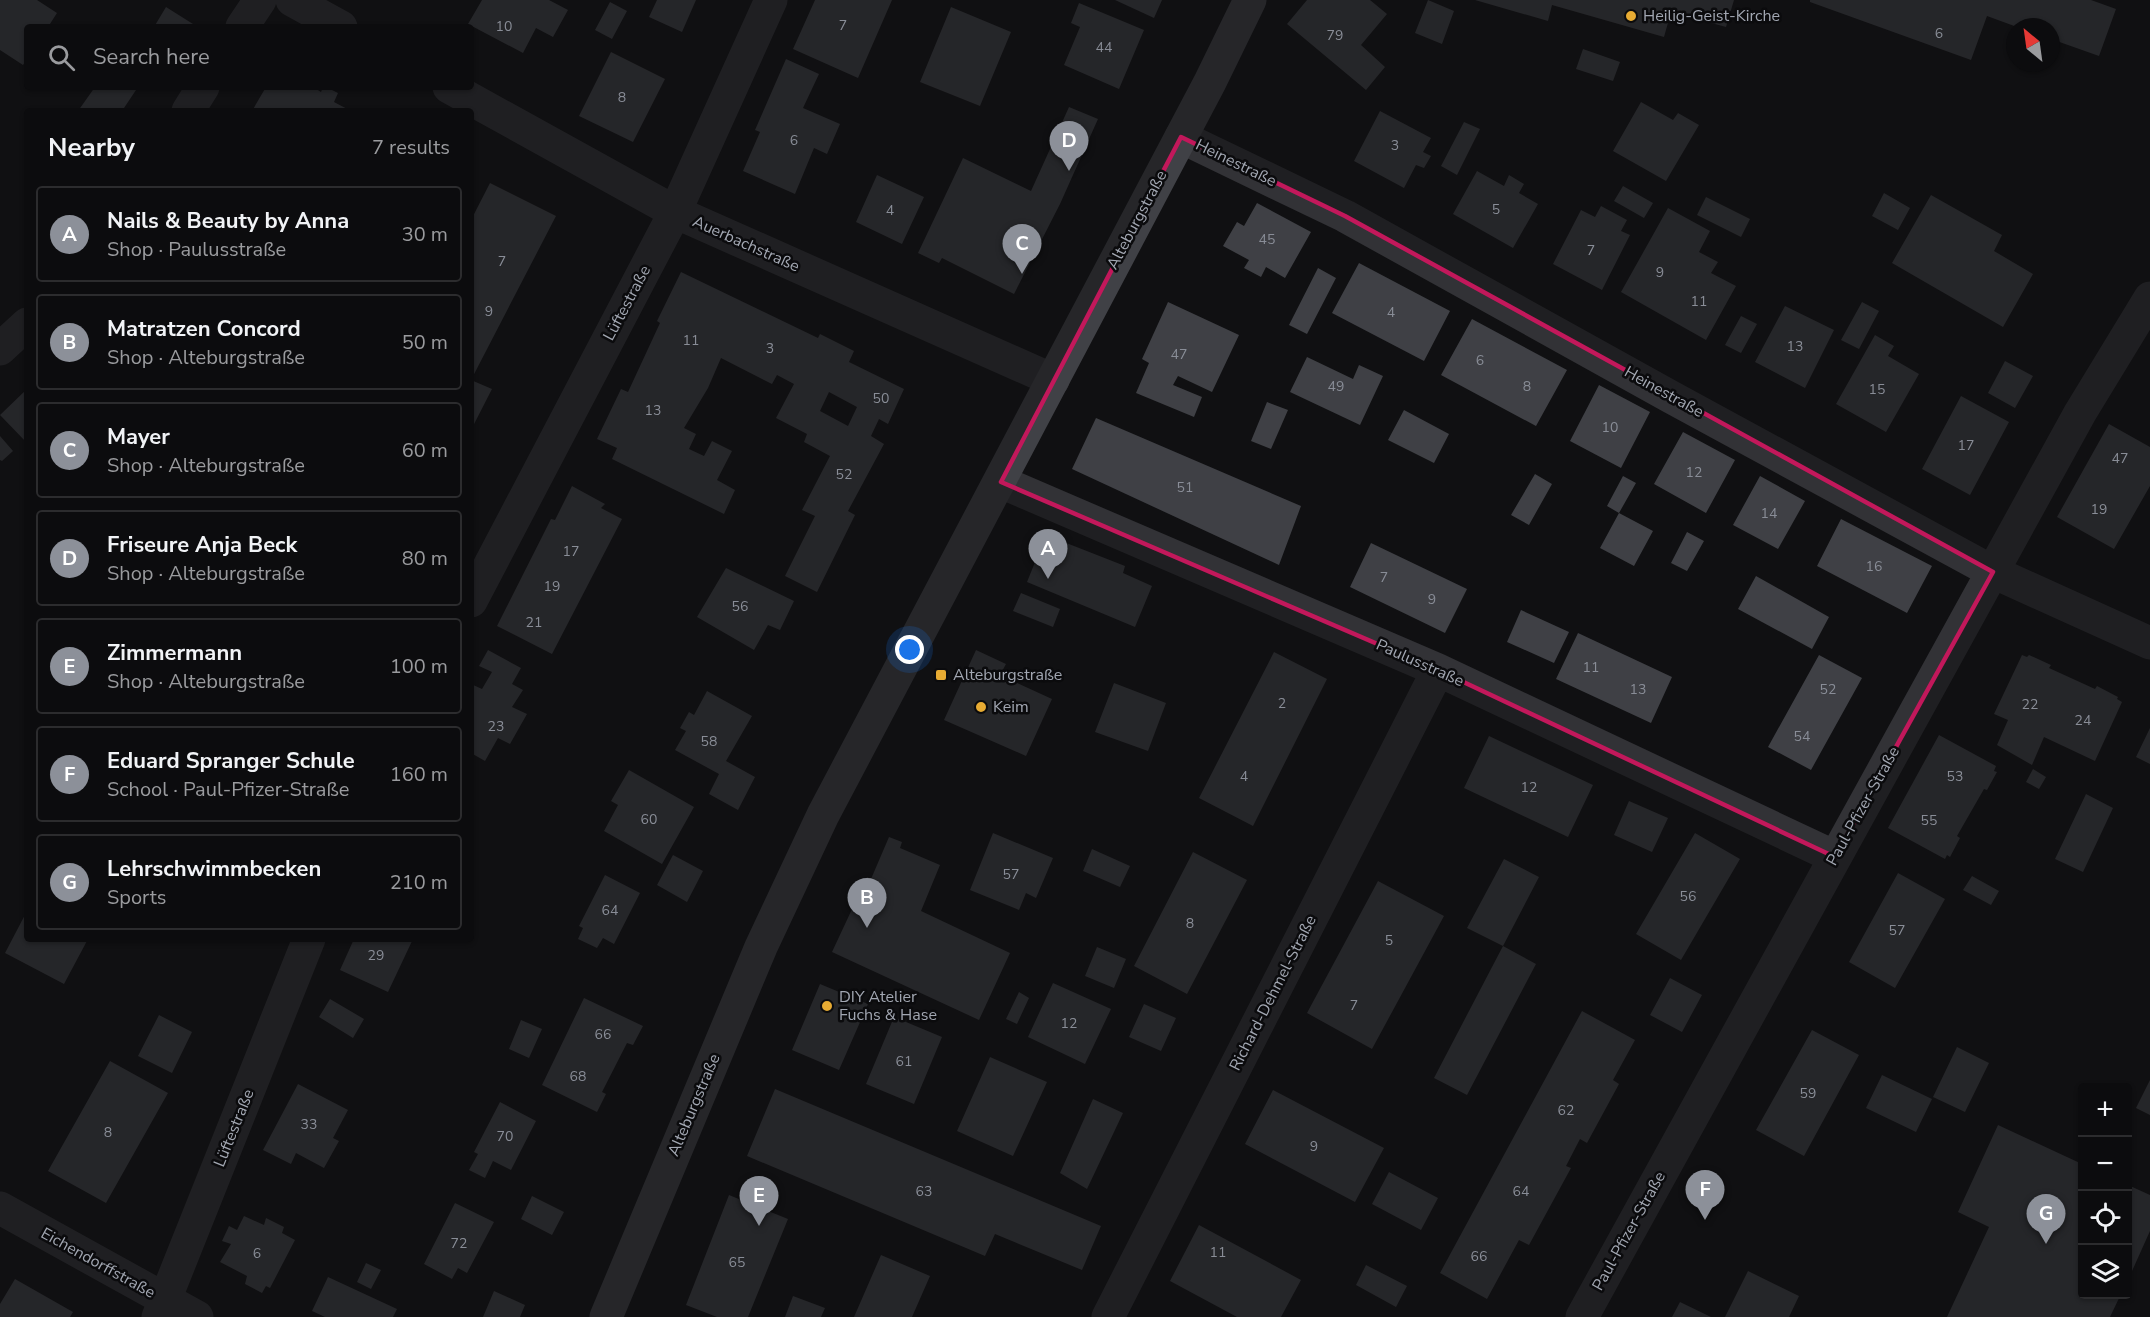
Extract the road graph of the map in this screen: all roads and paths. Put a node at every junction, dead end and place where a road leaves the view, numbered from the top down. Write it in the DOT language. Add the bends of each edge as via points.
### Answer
graph roads {
  1 [pos="260,0"];
  2 [pos="292,0"];
  3 [pos="771,0"];
  4 [pos="1250,0"];
  5 [pos="244,24"];
  6 [pos="336,24"];
  7 [pos="201,90"];
  8 [pos="454,90"];
  9 [pos="190,108"];
  10 [pos="1180,137"];
  11 [pos="675,212"];
  12 [pos="2150,298"];
  13 [pos="24,327"];
  14 [pos="0,349"];
  15 [pos="1053,380"];
  16 [pos="1000,482"];
  17 [pos="1994,572"];
  18 [pos="474,595"];
  19 [pos="2150,642"];
  20 [pos="1438,670"];
  21 [pos="1835,857"];
  22 [pos="308,942"];
  23 [pos="0,1208"];
  24 [pos="161,1309"];
  25 [pos="197,1317"];
  26 [pos="606,1317"];
  27 [pos="1108,1317"];
  28 [pos="1582,1317"];
  1 -- 5 [label="street"];
  2 -- 6 [label="street"];
  3 -- 11 [label="street, Lüftestraße"];
  4 -- 10 [label="main road, Alteburgstraße"];
  7 -- 9 [label="street"];
  8 -- 11 [label="street, Auerbachstraße"];
  10 -- 15 [label="main road, Alteburgstraße"];
  10 -- 17 [label="street, Heinestraße" via="1345,216"];
  11 -- 15 [label="street, Auerbachstraße"];
  11 -- 18 [label="street, Lüftestraße"];
  12 -- 17 [label="street, Paul-Pfizer-Straße" via="2080,413"];
  13 -- 14 [label="street"];
  15 -- 16 [label="main road, Alteburgstraße"];
  16 -- 20 [label="street, Paulusstraße"];
  16 -- 26 [label="main road, Alteburgstraße" via="784,896"];
  17 -- 19 [label="street, Heinestraße"];
  17 -- 21 [label="street, Paul-Pfizer-Straße"];
  20 -- 21 [label="street, Paulusstraße"];
  20 -- 27 [label="street, Richard-Dehmel-Straße"];
  21 -- 28 [label="street, Paul-Pfizer-Straße"];
  22 -- 24 [label="street, Lüftestraße"];
  23 -- 24 [label="street, Eichendorffstraße"];
  24 -- 25 [label="street, Eichendorffstraße"];
}
